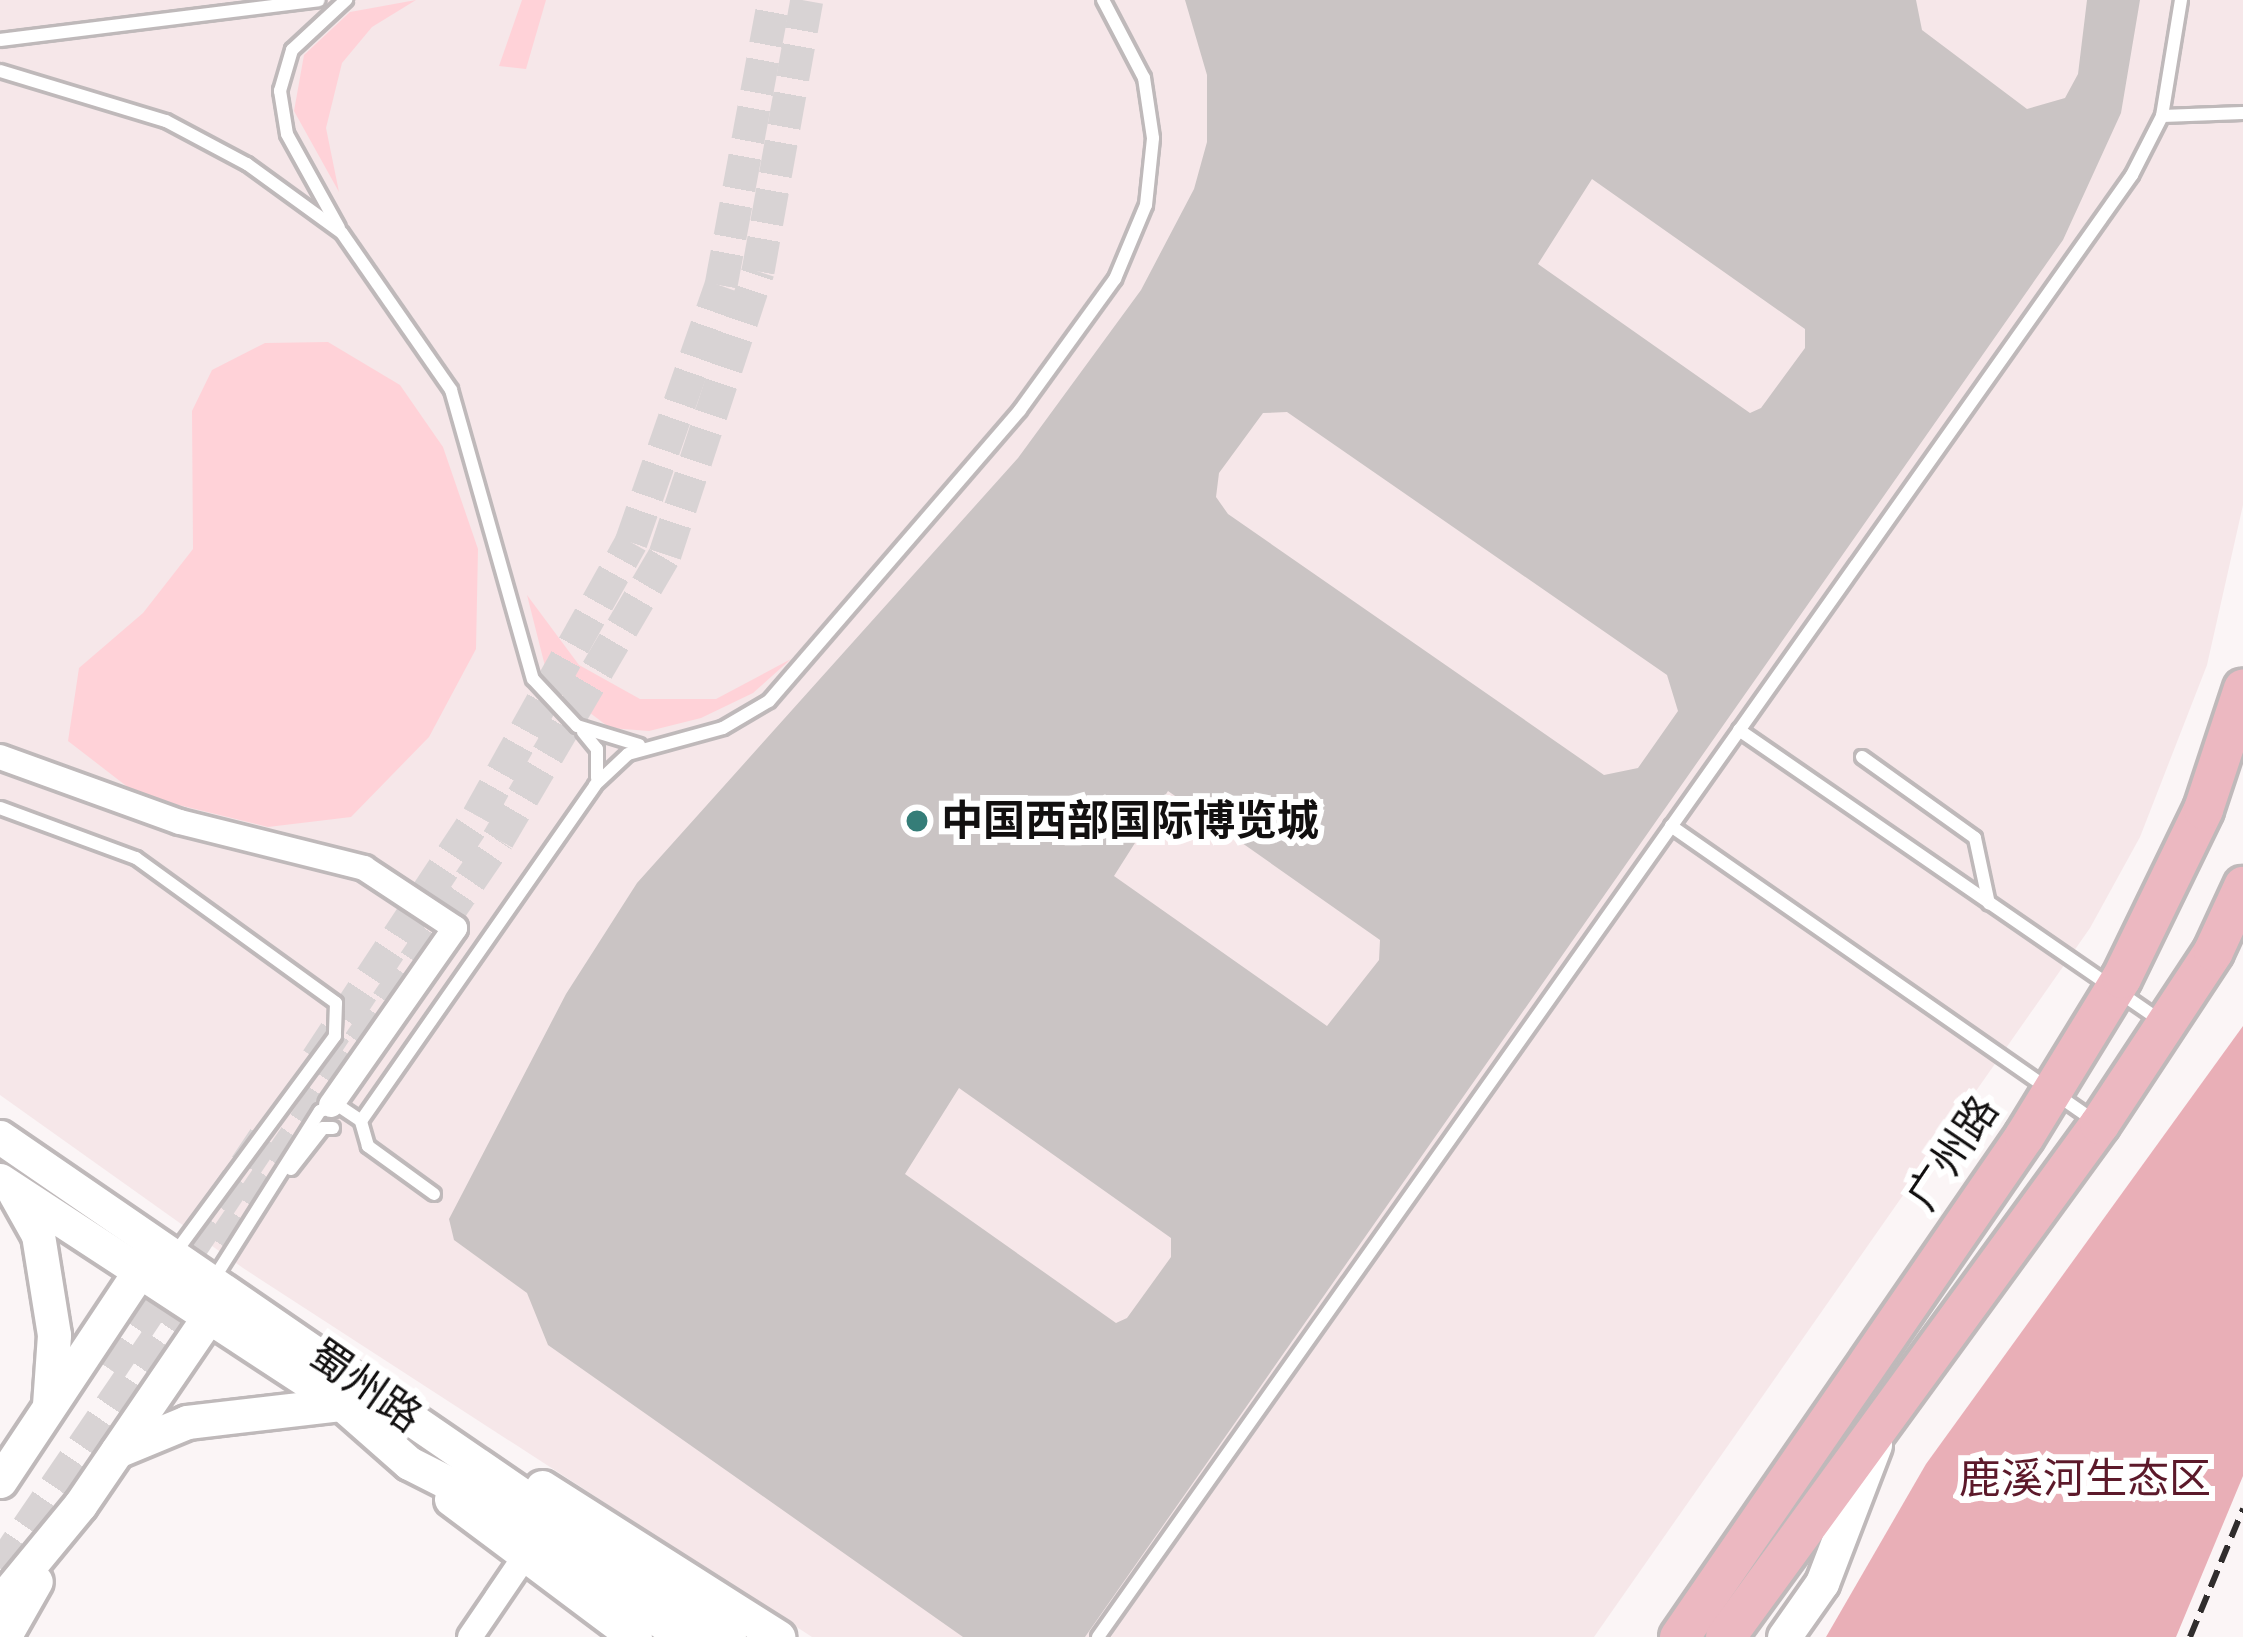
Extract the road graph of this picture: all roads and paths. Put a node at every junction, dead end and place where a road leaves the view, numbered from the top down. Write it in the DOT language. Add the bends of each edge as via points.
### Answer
graph roads {
  1 [pos="319,0"];
  2 [pos="346,0"];
  3 [pos="1103,0"];
  4 [pos="2181,0"];
  5 [pos="0,40"];
  6 [pos="0,71"];
  7 [pos="2243,113"];
  8 [pos="2162,116"];
  9 [pos="342,233"];
  10 [pos="2243,688"];
  11 [pos="577,726"];
  12 [pos="1739,730"];
  13 [pos="649,746"];
  14 [pos="0,757"];
  15 [pos="1862,757"];
  16 [pos="595,785"];
  17 [pos="0,808"];
  18 [pos="1671,826"];
  19 [pos="2243,886"];
  20 [pos="1990,905"];
  21 [pos="2113,991"];
  22 [pos="2167,1024"];
  23 [pos="2051,1093"];
  24 [pos="332,1116"];
  25 [pos="361,1121"];
  26 [pos="2099,1124"];
  27 [pos="0,1137"];
  28 [pos="6,1184"];
  29 [pos="274,1188"];
  30 [pos="434,1194"];
  31 [pos="157,1256"];
  32 [pos="216,1295"];
  33 [pos="1894,1396"];
  34 [pos="342,1404"];
  35 [pos="50,1405"];
  36 [pos="424,1426"];
  37 [pos="116,1451"];
  38 [pos="409,1463"];
  39 [pos="5,1468"];
  40 [pos="80,1505"];
  41 [pos="524,1559"];
  42 [pos="0,1602"];
  43 [pos="4,1637"];
  44 [pos="470,1637"];
  45 [pos="635,1637"];
  46 [pos="683,1637"];
  47 [pos="729,1637"];
  48 [pos="778,1637"];
  49 [pos="1098,1637"];
  50 [pos="1679,1637"];
  51 [pos="1725,1637"];
  52 [pos="1784,1637"];
  1 -- 5 [label="lane"];
  2 -- 9 [label="lane" via="292,50 280,91 287,134"];
  3 -- 13 [label="lane" via="1144,78 1153,138 1146,205 1115,279 1020,410 778,692 723,728"];
  4 -- 8 [label="lane"];
  6 -- 9 [label="lane" via="166,121"];
  7 -- 8 [label="lane"];
  8 -- 12 [label="lane" via="2094,232"];
  9 -- 11 [label="lane" via="452,390 489,497 525,660 548,701"];
  10 -- 21 [label="main road, 广州路" via="2203,809"];
  11 -- 13 [label="lane" via="610,742"];
  11 -- 16 [label="lane" via="600,760"];
  12 -- 18 [label="lane"];
  12 -- 20 [label="lane"];
  13 -- 16 [label="lane"];
  14 -- 24 [label="street" via="233,838 364,868 455,928"];
  15 -- 20 [label="lane" via="1975,838"];
  16 -- 25 [label="lane"];
  17 -- 31 [label="lane" via="136,858 336,1003 334,1036"];
  18 -- 23 [label="lane"];
  18 -- 49 [label="lane"];
  19 -- 22 [label="main road"];
  20 -- 21 [label="lane"];
  21 -- 22 [label="lane"];
  21 -- 23 [label="main road, 广州路"];
  22 -- 26 [label="main road"];
  23 -- 26 [label="lane"];
  23 -- 50 [label="main road, 广州路"];
  24 -- 25 [label="lane"];
  24 -- 29 [label="lane"];
  24 -- 29 [label="lane"];
  25 -- 30 [label="lane" via="368,1147"];
  26 -- 33 [label="main road"];
  27 -- 31 [label="main road, 蜀州路"];
  28 -- 31 [label="main road, 蜀州路"];
  28 -- 35 [label="main road" via="38,1234 54,1335"];
  29 -- 32 [label="lane"];
  31 -- 32 [label="main road, 蜀州路"];
  31 -- 35 [label="main road"];
  32 -- 34 [label="main road, 蜀州路"];
  32 -- 36 [label="main road, 蜀州路"];
  32 -- 37 [label="main road"];
  33 -- 51 [label="main road"];
  33 -- 52 [label="main road" via="1822,1583"];
  34 -- 37 [label="main road" via="187,1422"];
  34 -- 38 [label="main road, 蜀州路"];
  35 -- 39 [label="main road"];
  36 -- 47 [label="main road, 蜀州路"];
  36 -- 48 [label="main road" via="608,1520"];
  37 -- 40 [label="main road"];
  38 -- 41 [label="main road"];
  38 -- 46 [label="main road, 蜀州路" via="504,1511"];
  40 -- 42 [label="main road"];
  40 -- 43 [label="main road"];
  41 -- 44 [label="street"];
  41 -- 45 [label="main road"];
}
